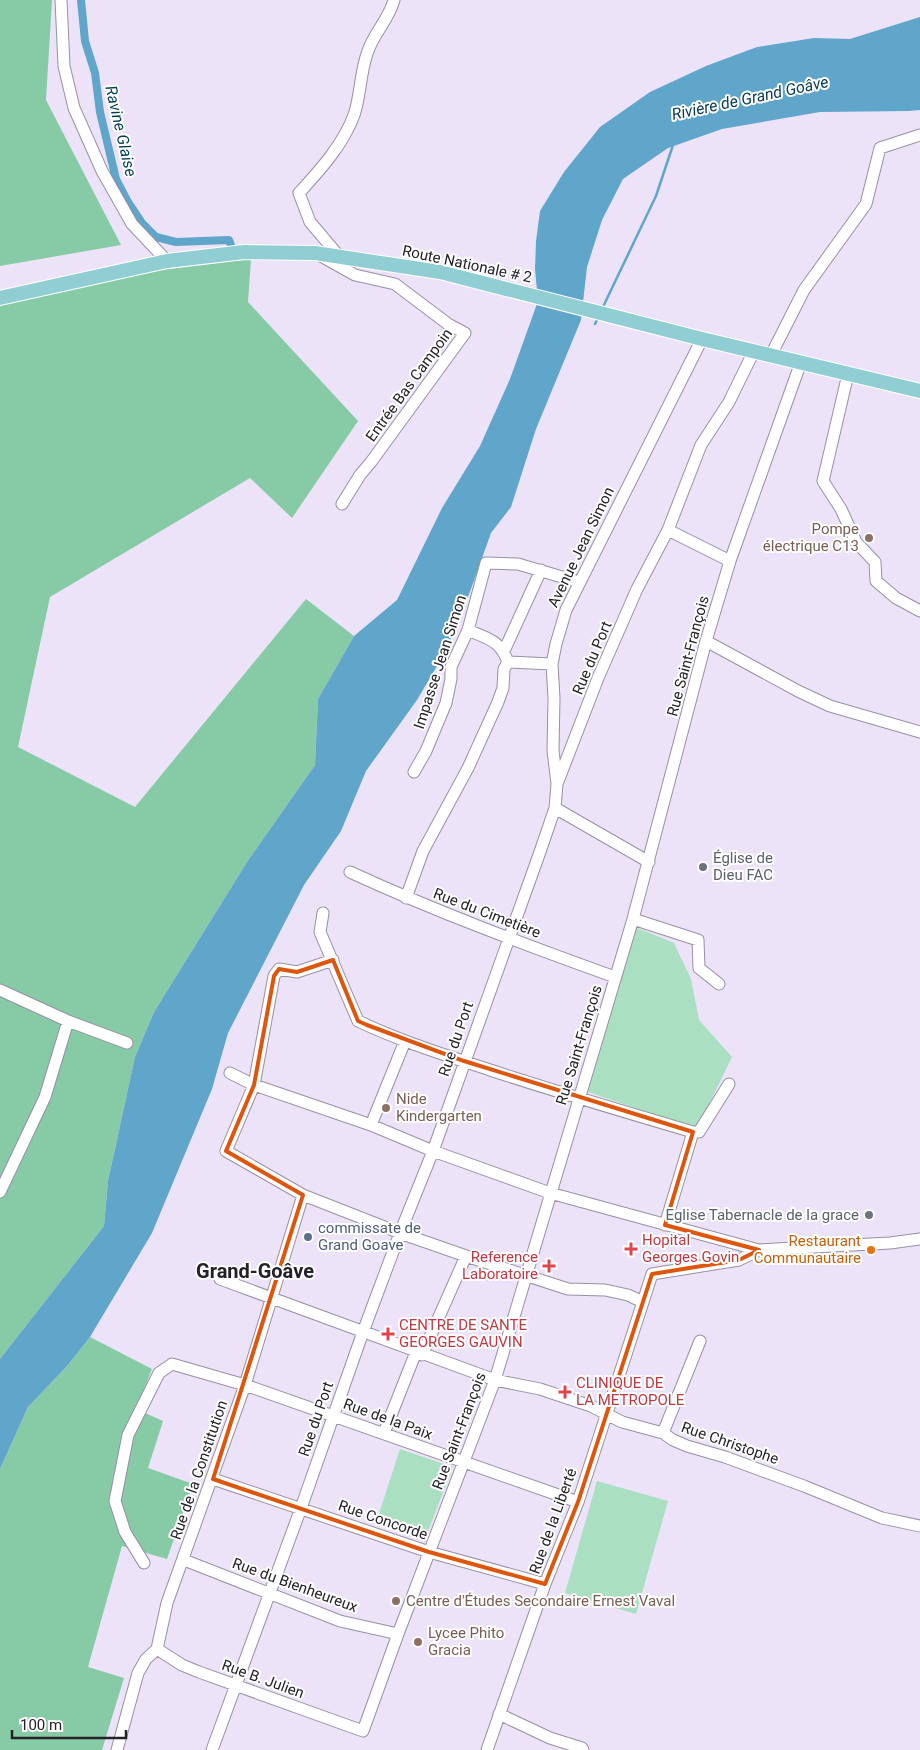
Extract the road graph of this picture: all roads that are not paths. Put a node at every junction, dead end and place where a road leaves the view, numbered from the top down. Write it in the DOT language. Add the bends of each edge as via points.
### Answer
graph roads {
  1 [pos="61,0"];
  2 [pos="394,0"];
  3 [pos="920,135"];
  4 [pos="316,253"];
  5 [pos="338,256"];
  6 [pos="167,261"];
  7 [pos="0,298"];
  8 [pos="702,339"];
  9 [pos="754,351"];
  10 [pos="771,355"];
  11 [pos="801,362"];
  12 [pos="848,374"];
  13 [pos="920,391"];
  14 [pos="342,504"];
  15 [pos="668,530"];
  16 [pos="730,561"];
  17 [pos="541,570"];
  18 [pos="578,582"];
  19 [pos="920,611"];
  20 [pos="468,630"];
  21 [pos="706,641"];
  22 [pos="506,656"];
  23 [pos="552,664"];
  24 [pos="920,732"];
  25 [pos="414,772"];
  26 [pos="557,784"];
  27 [pos="555,808"];
  28 [pos="649,862"];
  29 [pos="350,872"];
  30 [pos="406,898"];
  31 [pos="323,913"];
  32 [pos="633,919"];
  33 [pos="508,938"];
  34 [pos="333,960"];
  35 [pos="615,977"];
  36 [pos="719,984"];
  37 [pos="0,990"];
  38 [pos="68,1021"];
  39 [pos="405,1041"];
  40 [pos="127,1043"];
  41 [pos="464,1061"];
  42 [pos="230,1073"];
  43 [pos="729,1084"];
  44 [pos="254,1085"];
  45 [pos="579,1099"];
  46 [pos="371,1125"];
  47 [pos="693,1132"];
  48 [pos="433,1151"];
  49 [pos="0,1192"];
  50 [pos="550,1193"];
  51 [pos="303,1195"];
  52 [pos="665,1225"];
  53 [pos="400,1233"];
  54 [pos="920,1239"];
  55 [pos="759,1250"];
  56 [pos="466,1256"];
  57 [pos="527,1275"];
  58 [pos="220,1279"];
  59 [pos="272,1298"];
  60 [pos="643,1302"];
  61 [pos="363,1332"];
  62 [pos="700,1342"];
  63 [pos="419,1354"];
  64 [pos="495,1380"];
  65 [pos="245,1385"];
  66 [pos="606,1413"];
  67 [pos="333,1415"];
  68 [pos="663,1432"];
  69 [pos="384,1433"];
  70 [pos="463,1463"];
  71 [pos="213,1479"];
  72 [pos="578,1502"];
  73 [pos="301,1508"];
  74 [pos="920,1526"];
  75 [pos="429,1552"];
  76 [pos="184,1560"];
  77 [pos="144,1563"];
  78 [pos="546,1584"];
  79 [pos="270,1592"];
  80 [pos="398,1634"];
  81 [pos="157,1649"];
  82 [pos="236,1684"];
  83 [pos="500,1714"];
  84 [pos="363,1730"];
  85 [pos="117,1750"];
  86 [pos="212,1750"];
  87 [pos="486,1750"];
  88 [pos="583,1750"];
  1 -- 6 [label="street" via="64,66 74,108 102,171 132,224"];
  2 -- 5 [label="street" via="368,51 354,114 342,139 299,192 310,222"];
  3 -- 10 [label="street" via="880,148 866,204 804,290"];
  4 -- 5 [label="main road, Route Nationale # 2"];
  4 -- 6 [label="main road, Route Nationale # 2" via="244,252"];
  4 -- 14 [label="street, Entrée Bas Campoin" via="355,275 394,284 465,333"];
  5 -- 8 [label="main road, Route Nationale # 2" via="440,272"];
  6 -- 7 [label="main road, Route Nationale # 2"];
  8 -- 9 [label="main road, Route Nationale # 2"];
  8 -- 18 [label="street, Avenue Jean Simon"];
  9 -- 10 [label="main road, Route Nationale # 2"];
  9 -- 15 [label="street, Rue du Port" via="729,402 701,445"];
  10 -- 11 [label="main road, Route Nationale # 2"];
  11 -- 12 [label="main road, Route Nationale # 2"];
  11 -- 16 [label="street, Rue Saint-François"];
  12 -- 13 [label="main road, Route Nationale # 2"];
  12 -- 19 [label="street" via="823,481 841,509 856,542 875,562 876,581 896,598"];
  15 -- 16 [label="street"];
  15 -- 26 [label="street, Rue du Port" via="637,589 598,678"];
  16 -- 21 [label="street, Rue Saint-François"];
  17 -- 18 [label="street, Impasse Jean Simon"];
  17 -- 20 [label="street, Impasse Jean Simon" via="518,564 486,563"];
  17 -- 22 [label="street"];
  18 -- 23 [label="street, Avenue Jean Simon" via="566,610"];
  20 -- 22 [label="street" via="497,642"];
  20 -- 25 [label="street, Impasse Jean Simon" via="451,667 446,703"];
  21 -- 24 [label="street" via="830,706"];
  21 -- 28 [label="street, Rue Saint-François"];
  22 -- 23 [label="street"];
  22 -- 30 [label="street" via="503,688 498,702 422,851"];
  23 -- 26 [label="street, Avenue Jean Simon" via="553,751"];
  26 -- 27 [label="street, Rue du Port"];
  27 -- 28 [label="street"];
  27 -- 33 [label="street, Rue du Port"];
  28 -- 32 [label="street, Rue Saint-François"];
  29 -- 30 [label="street, Rue du Cimetière"];
  30 -- 33 [label="street, Rue du Cimetière"];
  31 -- 34 [label="street" via="320,932"];
  32 -- 35 [label="street, Rue Saint-François"];
  32 -- 36 [label="street" via="698,940 699,968"];
  33 -- 35 [label="street, Rue du Cimetière"];
  33 -- 41 [label="street, Rue du Port"];
  34 -- 39 [label="street" via="358,1021"];
  34 -- 44 [label="street" via="297,972 279,969 274,976"];
  35 -- 45 [label="street, Rue Saint-François"];
  37 -- 38 [label="street"];
  38 -- 40 [label="street"];
  38 -- 49 [label="street" via="45,1097"];
  39 -- 41 [label="street"];
  39 -- 46 [label="street"];
  41 -- 45 [label="street"];
  41 -- 48 [label="street, Rue du Port"];
  42 -- 44 [label="street"];
  43 -- 47 [label="street" via="699,1132"];
  44 -- 46 [label="street"];
  44 -- 51 [label="street" via="226,1151"];
  45 -- 47 [label="street"];
  45 -- 50 [label="street, Rue Saint-François"];
  46 -- 48 [label="street"];
  47 -- 52 [label="street"];
  48 -- 50 [label="street"];
  48 -- 53 [label="street, Rue du Port"];
  50 -- 52 [label="street"];
  50 -- 57 [label="street, Rue Saint-François"];
  51 -- 53 [label="street"];
  51 -- 59 [label="street, Rue de la Constitution"];
  52 -- 55 [label="street"];
  53 -- 56 [label="street"];
  53 -- 61 [label="street, Rue du Port"];
  54 -- 55 [label="street"];
  55 -- 60 [label="street, Rue de la Liberté" via="739,1260 652,1274"];
  56 -- 57 [label="street"];
  56 -- 63 [label="street"];
  57 -- 60 [label="street" via="568,1288 605,1290"];
  57 -- 64 [label="street, Rue Saint-François"];
  58 -- 59 [label="street, Rue Christophe"];
  59 -- 61 [label="street, Rue Christophe"];
  59 -- 65 [label="street, Rue de la Constitution"];
  60 -- 66 [label="street, Rue de la Liberté"];
  61 -- 63 [label="street, Rue Christophe"];
  61 -- 67 [label="street, Rue du Port"];
  62 -- 68 [label="street"];
  63 -- 64 [label="street, Rue Christophe"];
  63 -- 69 [label="street"];
  64 -- 66 [label="street, Rue Christophe" via="540,1389"];
  64 -- 70 [label="street, Rue Saint-François"];
  65 -- 67 [label="street, Rue de la Paix"];
  65 -- 71 [label="street, Rue de la Constitution"];
  65 -- 77 [label="street, Rue de la Paix" via="172,1364 159,1372 128,1435 115,1501 125,1532"];
  66 -- 68 [label="street, Rue Christophe" via="622,1422"];
  66 -- 72 [label="street, Rue de la Liberté"];
  67 -- 69 [label="street, Rue de la Paix"];
  67 -- 73 [label="street, Rue du Port"];
  68 -- 74 [label="street, Rue Christophe" via="686,1446 743,1463 882,1518"];
  69 -- 70 [label="street, Rue de la Paix"];
  70 -- 72 [label="street, Rue de la Paix"];
  70 -- 75 [label="street, Rue Saint-François"];
  71 -- 73 [label="street, Rue Concorde"];
  71 -- 76 [label="street, Rue de la Constitution"];
  72 -- 78 [label="street, Rue de la Liberté"];
  73 -- 75 [label="street, Rue Concorde"];
  73 -- 79 [label="street, Rue du Port"];
  75 -- 78 [label="street, Rue Concorde"];
  75 -- 80 [label="street, Rue Saint-François"];
  76 -- 79 [label="street, Rue du Bienheureux"];
  76 -- 81 [label="street, Rue de la Constitution" via="168,1603"];
  78 -- 83 [label="street, Rue de la Liberté"];
  79 -- 80 [label="street, Rue du Bienheureux" via="340,1620"];
  79 -- 82 [label="street, Rue du Port"];
  80 -- 84 [label="street, Rue Saint-François"];
  81 -- 82 [label="street, Rue B. Julien" via="182,1665"];
  81 -- 85 [label="street, Rue de la Constitution" via="146,1658 138,1673"];
  82 -- 84 [label="street, Rue B. Julien"];
  82 -- 86 [label="street, Rue du Port"];
  83 -- 87 [label="street, Rue de la Liberté"];
  83 -- 88 [label="street"];
}
